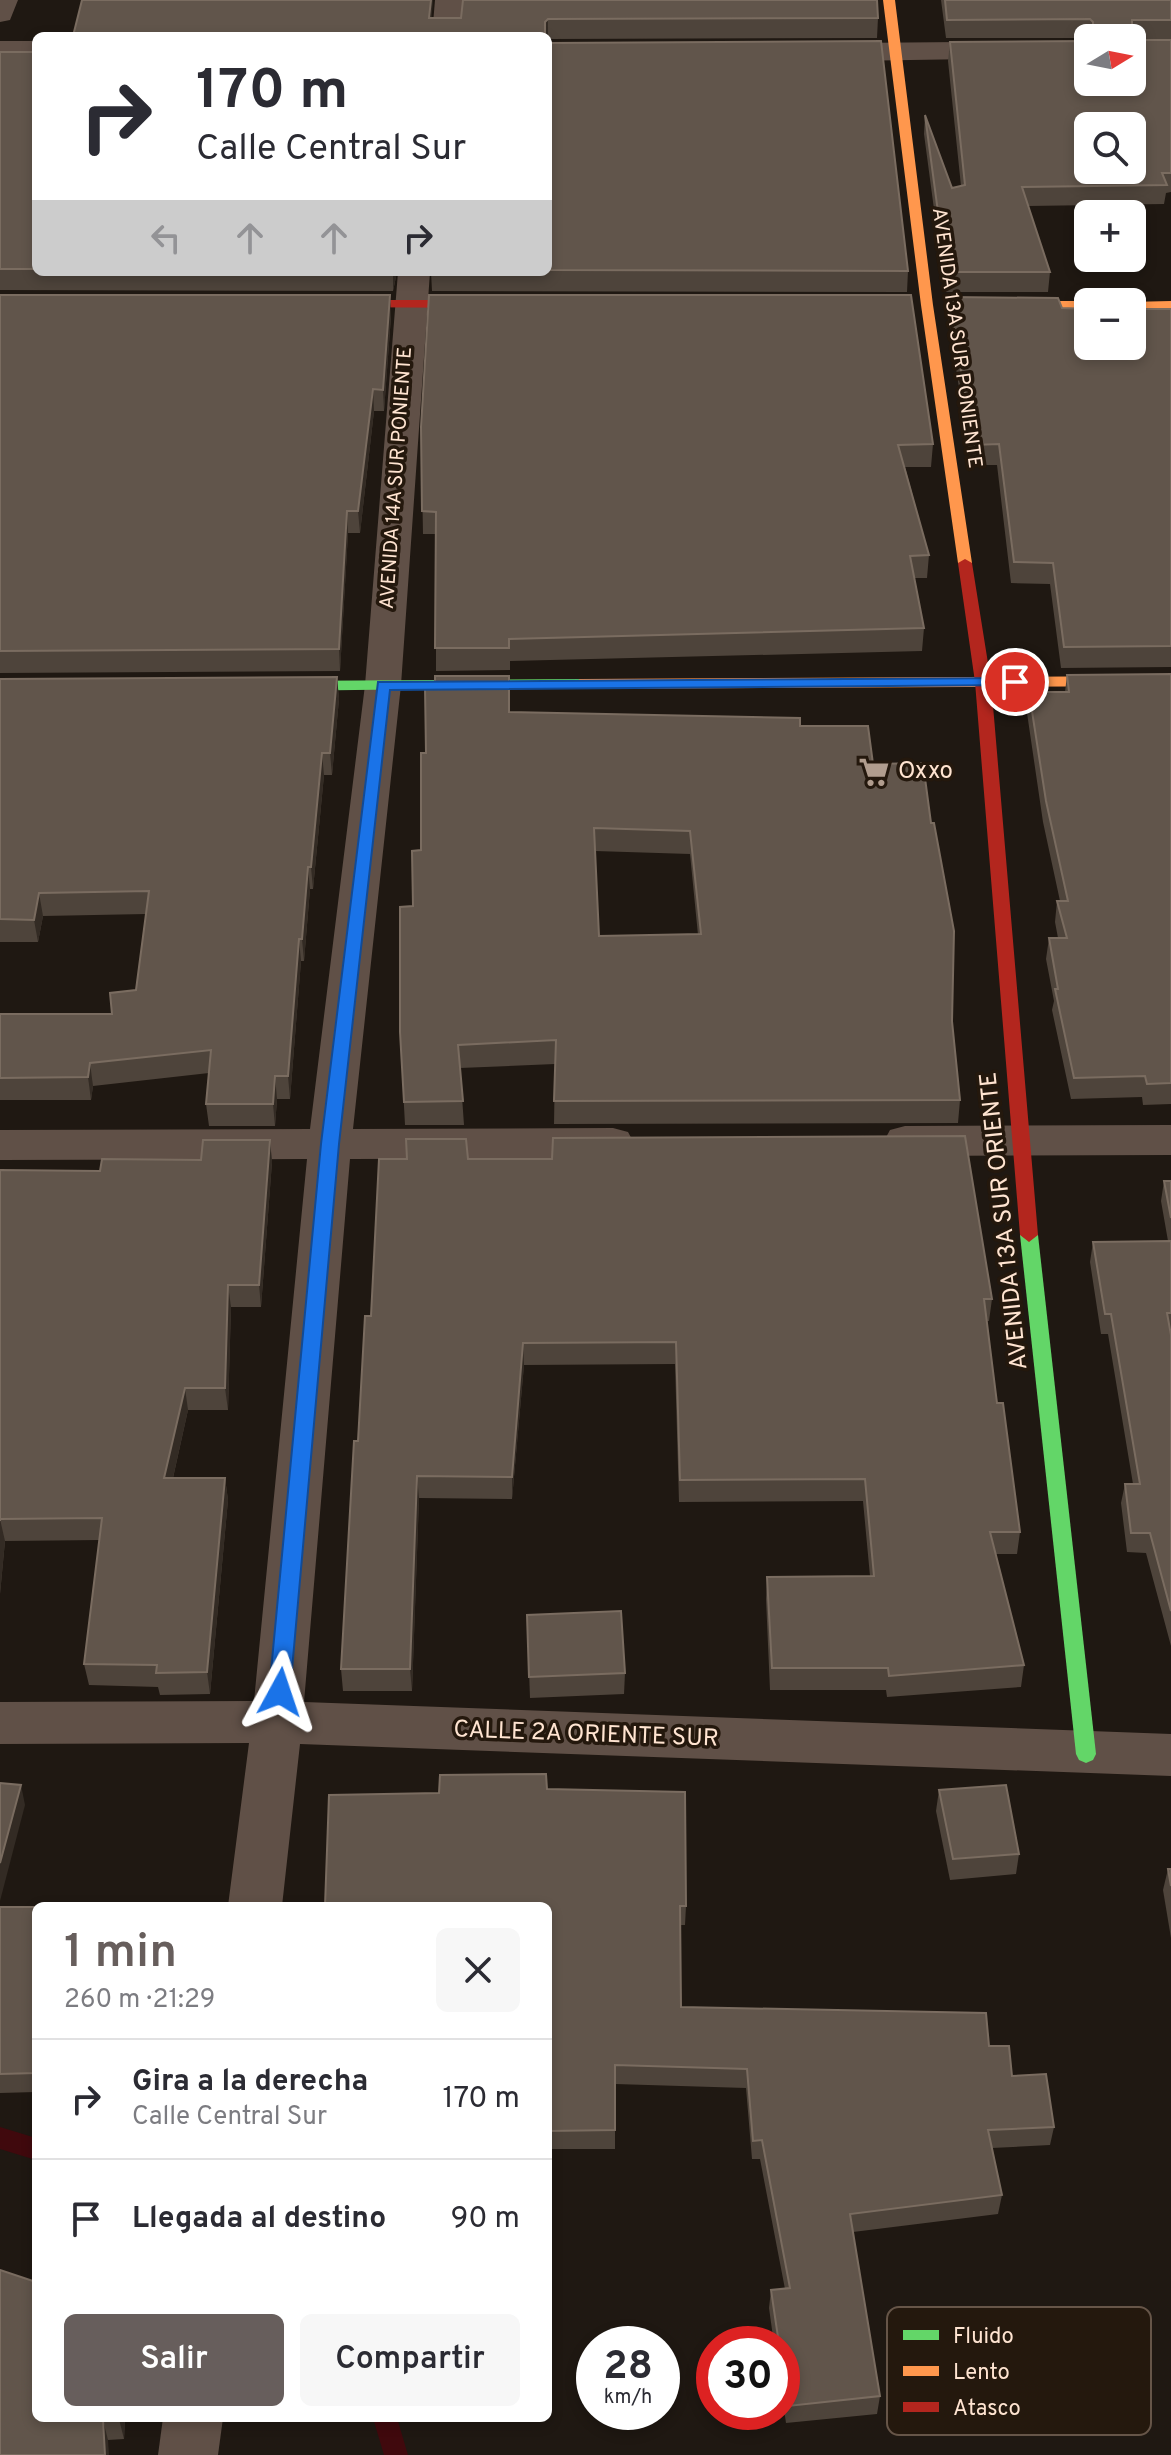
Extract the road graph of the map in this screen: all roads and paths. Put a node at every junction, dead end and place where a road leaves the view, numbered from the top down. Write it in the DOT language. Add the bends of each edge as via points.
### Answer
graph roads {
  1 [pos="4,0"];
  2 [pos="449,0"];
  3 [pos="889,0"];
  4 [pos="0,14"];
  5 [pos="446,32"];
  6 [pos="1074,49"];
  7 [pos="0,50"];
  8 [pos="32,50"];
  9 [pos="818,52"];
  10 [pos="897,52"];
  11 [pos="412,288"];
  12 [pos="315,304"];
  13 [pos="503,304"];
  14 [pos="986,305"];
  15 [pos="1074,305"];
  16 [pos="1146,305"];
  17 [pos="1171,305"];
  18 [pos="1171,681"];
  19 [pos="983,682"];
  20 [pos="383,685"];
  21 [pos="255,686"];
  22 [pos="1171,1140"];
  23 [pos="1019,1141"];
  24 [pos="659,1142"];
  25 [pos="863,1142"];
  26 [pos="330,1144"];
  27 [pos="0,1145"];
  28 [pos="277,1722"];
  29 [pos="0,1723"];
  30 [pos="1086,1754"];
  31 [pos="1171,1755"];
  32 [pos="255,1902"];
  33 [pos="192,2422"];
  34 [pos="188,2455"];
  1 -- 4 [label="street"];
  2 -- 5 [label="street"];
  3 -- 10 [label="street, AVENIDA 13A SUR PONIENTE"];
  6 -- 10 [label="street"];
  7 -- 8 [label="street"];
  9 -- 10 [label="street"];
  10 -- 19 [label="street, AVENIDA 13A SUR PONIENTE" via="927,305"];
  11 -- 12 [label="street"];
  11 -- 13 [label="street"];
  11 -- 20 [label="street, AVENIDA 14A SUR PONIENTE"];
  14 -- 15 [label="street"];
  16 -- 17 [label="street"];
  18 -- 19 [label="street"];
  19 -- 20 [label="street"];
  19 -- 23 [label="street, AVENIDA 13A SUR ORIENTE"];
  20 -- 21 [label="street"];
  20 -- 26 [label="street, AVENIDA 14A SUR PONIENTE"];
  22 -- 23 [label="street"];
  23 -- 25 [label="street"];
  23 -- 30 [label="street, AVENIDA 13A SUR ORIENTE"];
  24 -- 26 [label="street"];
  26 -- 27 [label="street"];
  26 -- 28 [label="street, AVENIDA 14A SUR PONIENTE"];
  28 -- 29 [label="street, CALLE 2A ORIENTE SUR"];
  28 -- 30 [label="street, CALLE 2A ORIENTE SUR"];
  28 -- 32 [label="street, AVENIDA 14A SUR PONIENTE"];
  30 -- 31 [label="street, CALLE 2A ORIENTE SUR"];
  33 -- 34 [label="street"];
}
